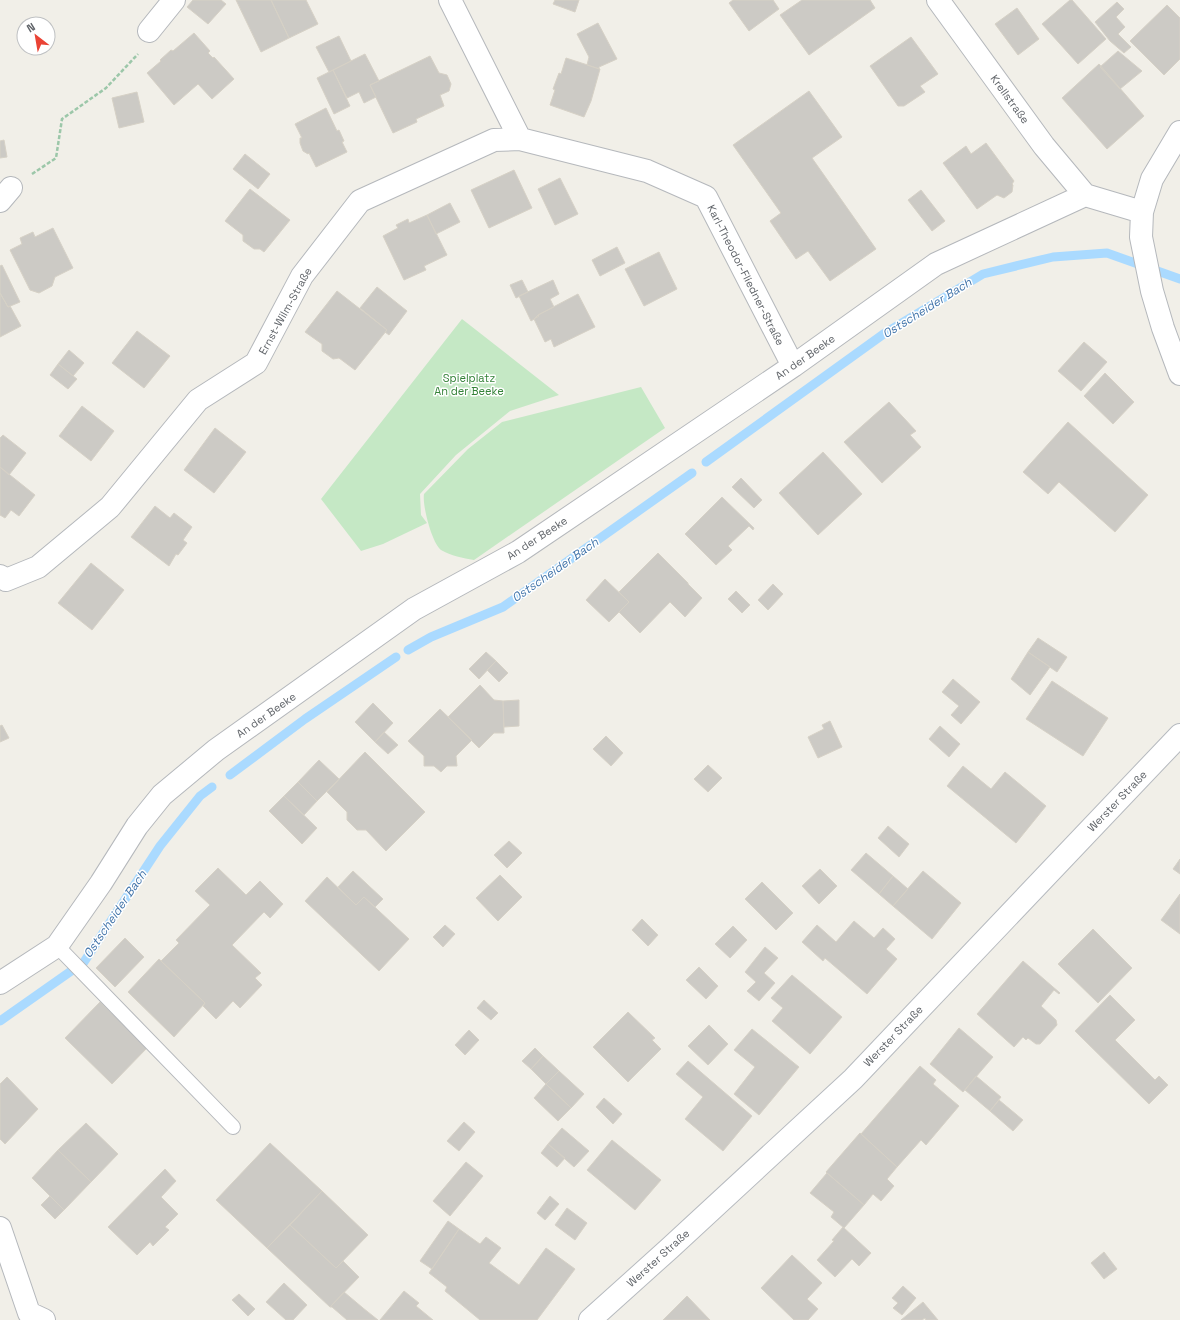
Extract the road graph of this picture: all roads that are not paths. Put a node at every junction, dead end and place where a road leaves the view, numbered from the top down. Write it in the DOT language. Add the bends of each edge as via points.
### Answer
graph roads {
  1 [pos="174,0"];
  2 [pos="450,0"];
  3 [pos="938,0"];
  4 [pos="149,31"];
  5 [pos="1180,132"];
  6 [pos="520,139"];
  7 [pos="1085,195"];
  8 [pos="1142,212"];
  9 [pos="793,366"];
  10 [pos="1180,374"];
  11 [pos="0,576"];
  12 [pos="1180,735"];
  13 [pos="57,946"];
  14 [pos="0,983"];
  15 [pos="233,1127"];
  16 [pos="0,1228"];
  17 [pos="44,1320"];
  18 [pos="590,1320"];
  1 -- 4 [label="street"];
  2 -- 6 [label="street"];
  3 -- 7 [label="street, Krellstraße" via="1044,146"];
  5 -- 8 [label="street" via="1152,179"];
  6 -- 9 [label="street, Karl-Theodor-Fliedner-Straße" via="647,171 706,197"];
  6 -- 11 [label="street, Ernst-Wilm-Straße" via="494,140 360,200 302,276 256,363 198,400 110,507 38,567 6,580"];
  7 -- 8 [label="street"];
  7 -- 9 [label="street, An der Beeke" via="936,264"];
  8 -- 10 [label="street" via="1141,237 1152,291"];
  9 -- 13 [label="street, An der Beeke" via="518,552 414,609 216,750 162,795 137,826 102,883"];
  12 -- 18 [label="street, Werster Straße" via="853,1079"];
  13 -- 14 [label="street, An der Beeke"];
  13 -- 15 [label="lane"];
  16 -- 17 [label="street" via="29,1313"];
}
